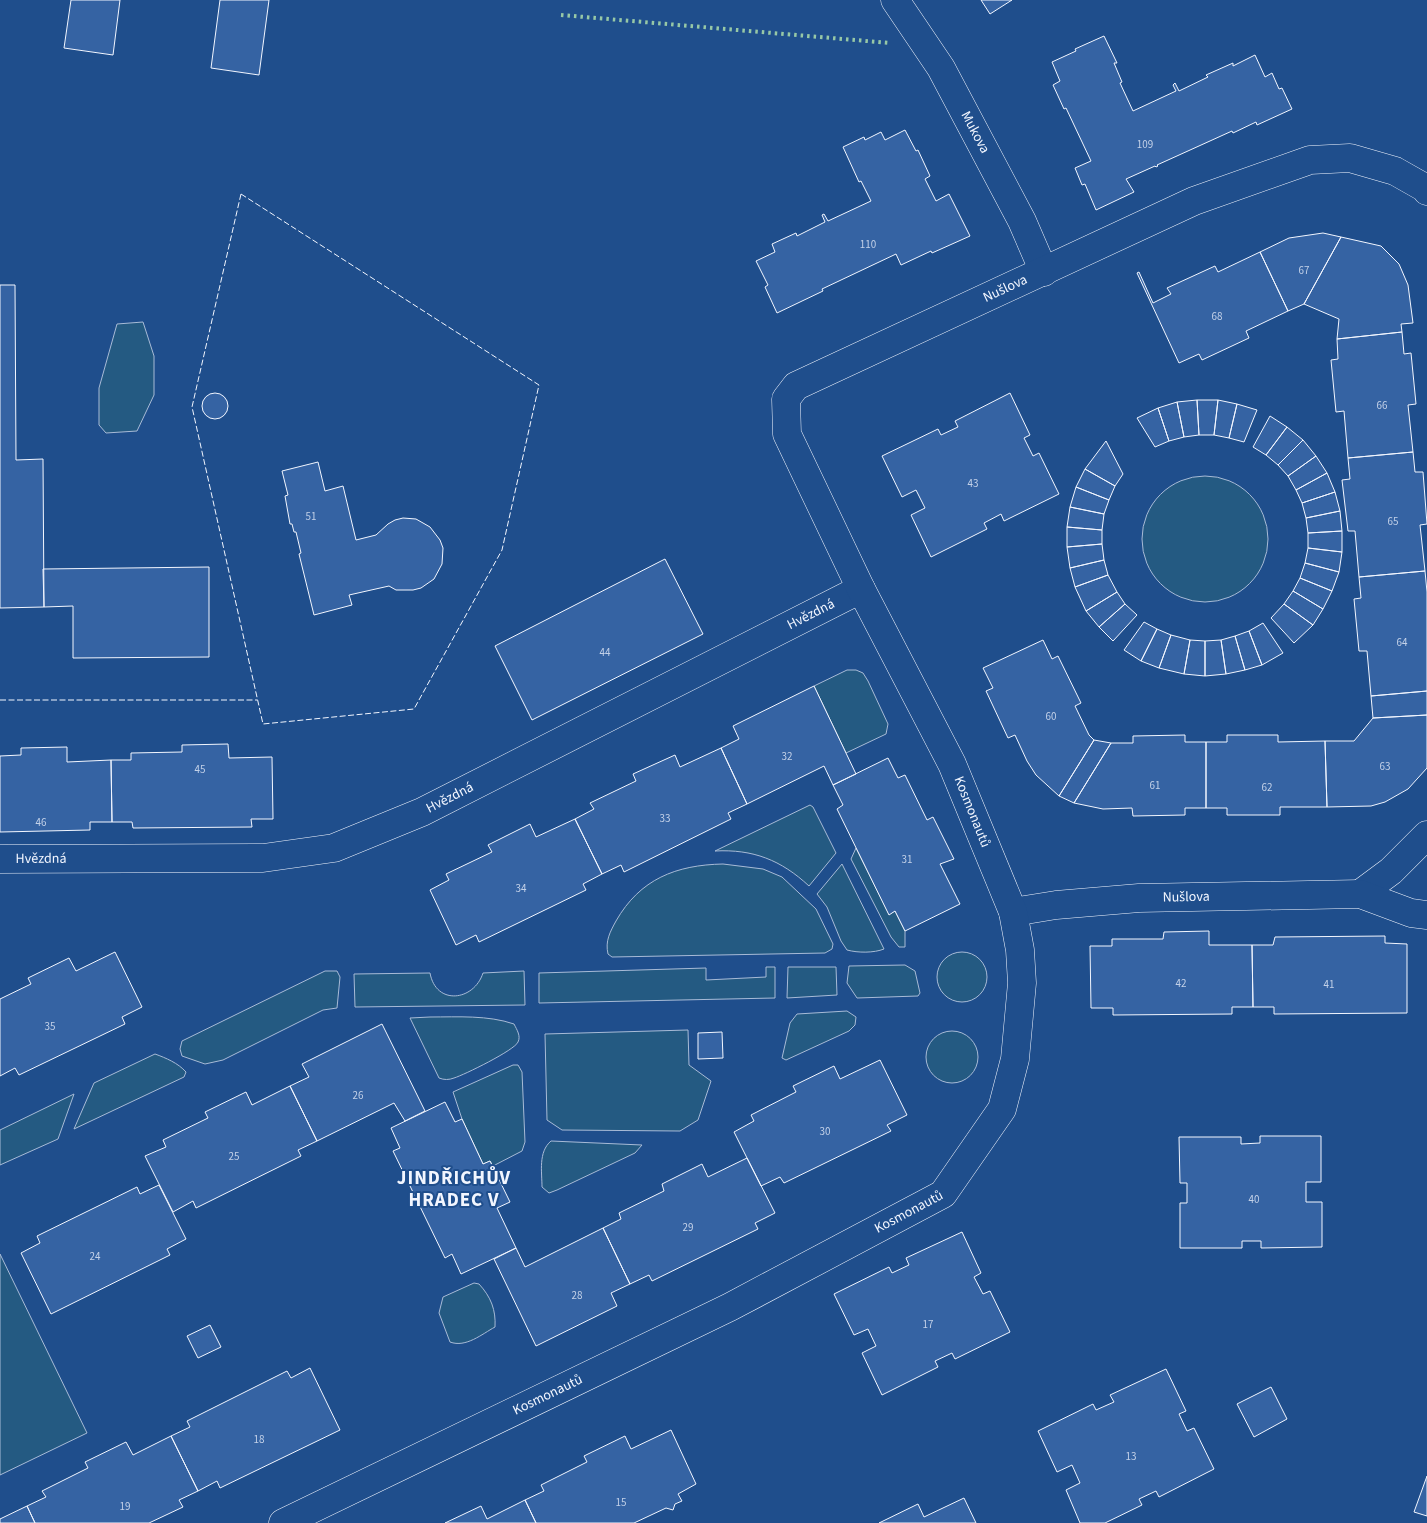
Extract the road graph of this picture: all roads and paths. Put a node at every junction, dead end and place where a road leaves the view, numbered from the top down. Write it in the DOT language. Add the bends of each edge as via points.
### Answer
graph roads {
  1 [pos="895,0"];
  2 [pos="1427,191"];
  3 [pos="1044,272"];
  4 [pos="861,589"];
  5 [pos="1427,835"];
  6 [pos="0,859"];
  7 [pos="1360,894"];
  8 [pos="1012,912"];
  9 [pos="1427,915"];
  10 [pos="284,1523"];
  1 -- 3 [label="street, Mukova" via="941,68 1022,221"];
  2 -- 3 [label="street, Nušlova" via="1395,171 1350,158 1310,160 1194,201"];
  3 -- 4 [label="street, Nušlova" via="796,386 786,399 787,434"];
  4 -- 6 [label="street, Hvězdná" via="422,812 334,848 263,858"];
  4 -- 8 [label="street, Kosmonautů" via="952,764"];
  5 -- 7 [label="street" via="1390,871"];
  7 -- 8 [label="street, Nušlova" via="1139,898"];
  7 -- 9 [label="street" via="1411,913"];
  8 -- 10 [label="street, Kosmonautů" via="1020,950 1022,983 1015,1059 1002,1109 943,1194 730,1307"];
}
